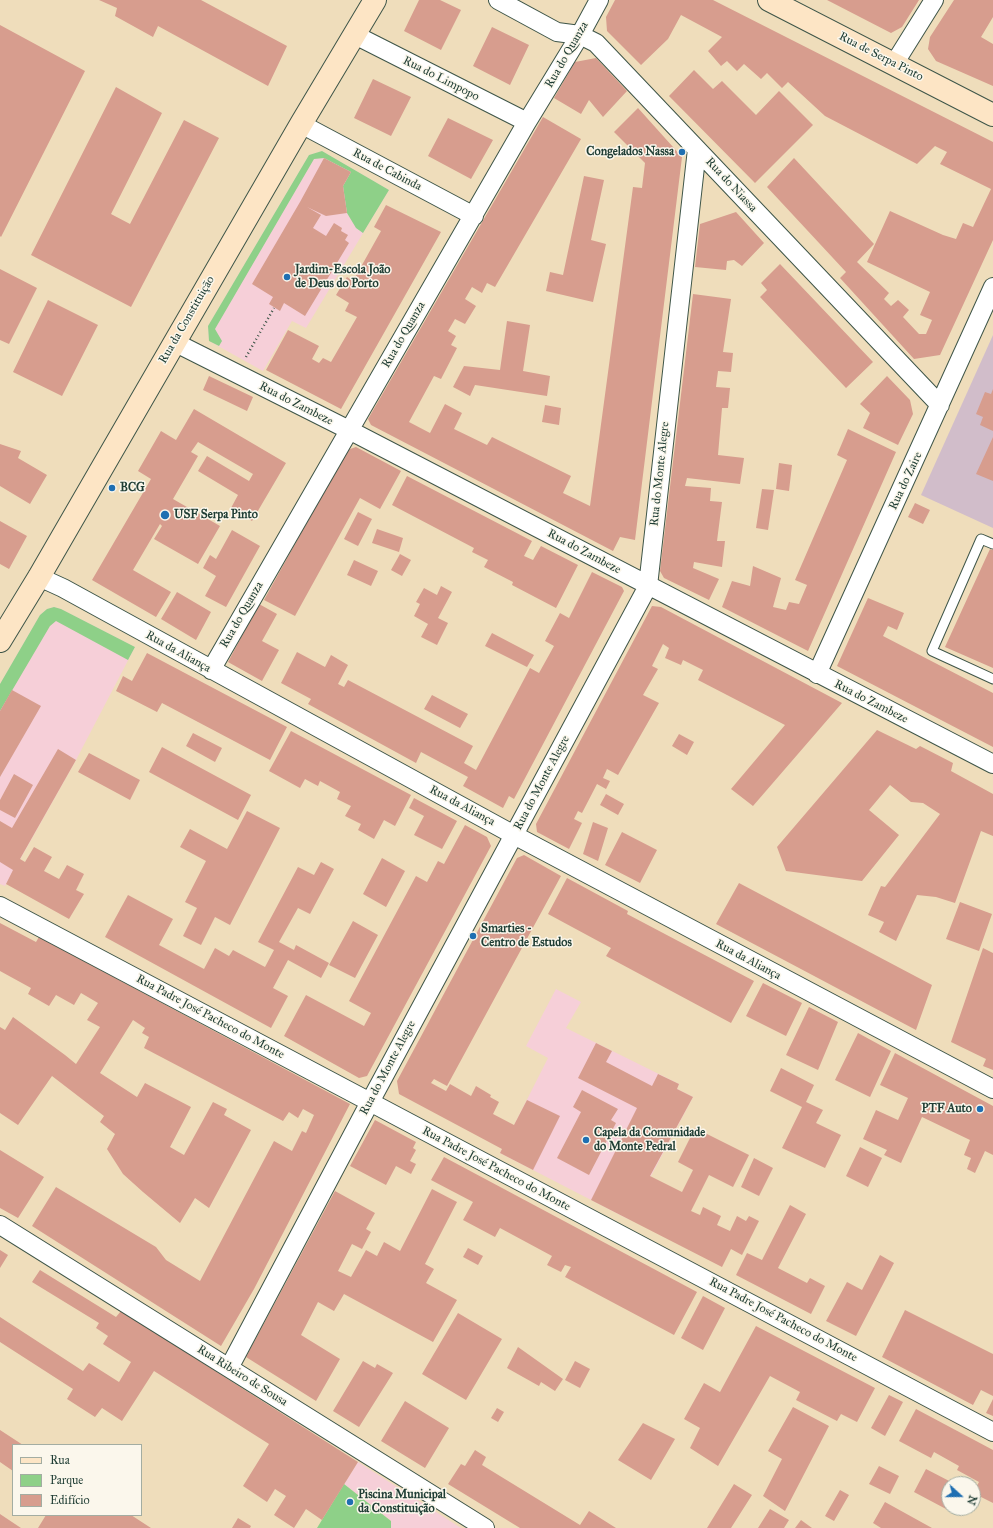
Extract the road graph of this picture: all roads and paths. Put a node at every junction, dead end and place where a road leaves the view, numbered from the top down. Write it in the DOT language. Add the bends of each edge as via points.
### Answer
graph roads {
  1 [pos="375,0"];
  2 [pos="498,0"];
  3 [pos="599,0"];
  4 [pos="769,0"];
  5 [pos="934,0"];
  6 [pos="580,35"];
  7 [pos="355,36"];
  8 [pos="894,64"];
  9 [pos="993,114"];
  10 [pos="528,122"];
  11 [pos="301,124"];
  12 [pos="697,149"];
  13 [pos="474,216"];
  14 [pos="993,287"];
  15 [pos="274,308"];
  16 [pos="174,342"];
  17 [pos="237,374"];
  18 [pos="940,405"];
  19 [pos="349,430"];
  20 [pos="993,544"];
  21 [pos="39,576"];
  22 [pos="648,586"];
  23 [pos="0,642"];
  24 [pos="211,670"];
  25 [pos="818,674"];
  26 [pos="993,679"];
  27 [pos="993,764"];
  28 [pos="514,835"];
  29 [pos="0,906"];
  30 [pos="993,1089"];
  31 [pos="370,1102"];
  32 [pos="0,1225"];
  33 [pos="229,1368"];
  34 [pos="993,1432"];
  35 [pos="485,1528"];
  1 -- 7 [label="main road, Rua da Constituição"];
  2 -- 6 [label="street, Rua do Niassa" via="557,32"];
  3 -- 6 [label="street, Rua do Quanza"];
  4 -- 8 [label="main road, Rua de Serpa Pinto"];
  5 -- 8 [label="street"];
  6 -- 10 [label="street, Rua do Quanza"];
  6 -- 12 [label="street, Rua do Niassa" via="596,43"];
  7 -- 10 [label="street, Rua do Limpopo"];
  7 -- 11 [label="main road, Rua da Constituição"];
  8 -- 9 [label="main road, Rua de Serpa Pinto"];
  10 -- 13 [label="street, Rua do Quanza"];
  11 -- 13 [label="street, Rua de Cabinda"];
  11 -- 16 [label="main road, Rua da Constituição"];
  12 -- 18 [label="street, Rua do Niassa"];
  12 -- 22 [label="street, Rua do Monte Alegre"];
  13 -- 19 [label="street, Rua do Quanza"];
  14 -- 18 [label="street, Rua do Zaire"];
  15 -- 17 [label="path"];
  16 -- 17 [label="street, Rua do Zambeze"];
  16 -- 21 [label="main road, Rua da Constituição"];
  17 -- 19 [label="street, Rua do Zambeze"];
  18 -- 25 [label="street, Rua do Zaire"];
  19 -- 22 [label="street, Rua do Zambeze"];
  19 -- 24 [label="street, Rua do Quanza"];
  20 -- 26 [label="lane" via="981,539 932,651"];
  21 -- 23 [label="main road, Rua da Constituição"];
  21 -- 24 [label="street, Rua da Aliança"];
  22 -- 25 [label="street, Rua do Zambeze"];
  22 -- 28 [label="street, Rua do Monte Alegre"];
  24 -- 28 [label="street, Rua da Aliança"];
  25 -- 27 [label="street, Rua do Zambeze"];
  28 -- 30 [label="street, Rua da Aliança"];
  28 -- 31 [label="street, Rua do Monte Alegre"];
  29 -- 31 [label="street, Rua Padre José Pacheco do Monte"];
  31 -- 33 [label="street, Rua do Monte Alegre"];
  31 -- 34 [label="street, Rua Padre José Pacheco do Monte"];
  32 -- 33 [label="street, Rua Ribeiro de Sousa"];
  33 -- 35 [label="street, Rua Ribeiro de Sousa"];
}
